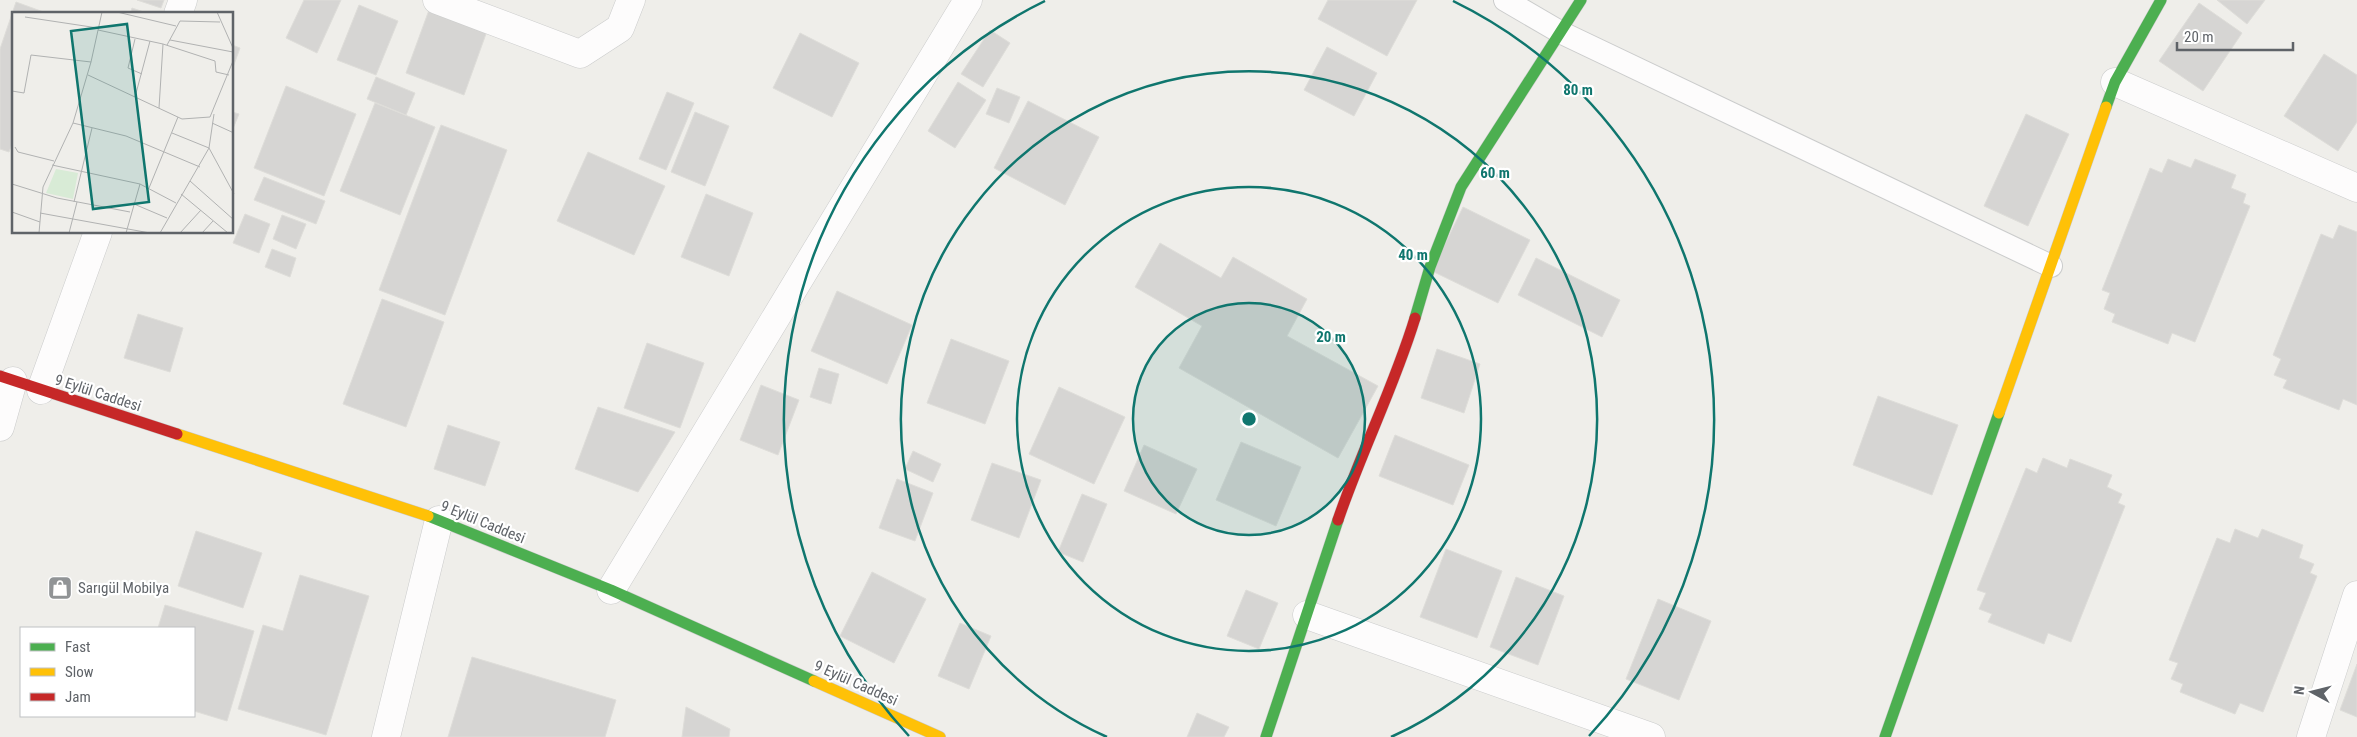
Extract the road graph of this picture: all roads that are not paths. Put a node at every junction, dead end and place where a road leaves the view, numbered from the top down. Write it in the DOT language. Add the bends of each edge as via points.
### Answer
graph roads {
  1 [pos="183,0"];
  2 [pos="437,0"];
  3 [pos="631,0"];
  4 [pos="1505,0"];
  5 [pos="1581,0"];
  6 [pos="2161,0"];
  7 [pos="963,2"];
  8 [pos="179,12"];
  9 [pos="1560,32"];
  10 [pos="2115,82"];
  11 [pos="2357,188"];
  12 [pos="97,234"];
  13 [pos="2050,266"];
  14 [pos="6,378"];
  15 [pos="41,390"];
  16 [pos="0,427"];
  17 [pos="439,520"];
  18 [pos="611,590"];
  19 [pos="2357,595"];
  20 [pos="1308,615"];
  21 [pos="386,737"];
  22 [pos="940,737"];
  23 [pos="1266,737"];
  24 [pos="1651,737"];
  25 [pos="1885,737"];
  26 [pos="2311,737"];
  1 -- 8 [label="street"];
  2 -- 3 [label="street" via="580,54 620,28"];
  4 -- 9 [label="lane"];
  5 -- 9 [label="street"];
  6 -- 10 [label="street"];
  7 -- 18 [label="street"];
  9 -- 13 [label="lane"];
  9 -- 20 [label="street" via="1461,187 1430,267 1406,351 1352,478"];
  10 -- 11 [label="street"];
  10 -- 13 [label="street"];
  12 -- 15 [label="street"];
  13 -- 25 [label="street"];
  14 -- 15 [label="street, 9 Eylül Caddesi"];
  14 -- 16 [label="street"];
  15 -- 17 [label="street, 9 Eylül Caddesi"];
  17 -- 18 [label="street, 9 Eylül Caddesi"];
  17 -- 21 [label="street"];
  18 -- 22 [label="street, 9 Eylül Caddesi"];
  19 -- 26 [label="street"];
  20 -- 23 [label="street"];
  20 -- 24 [label="street"];
}
